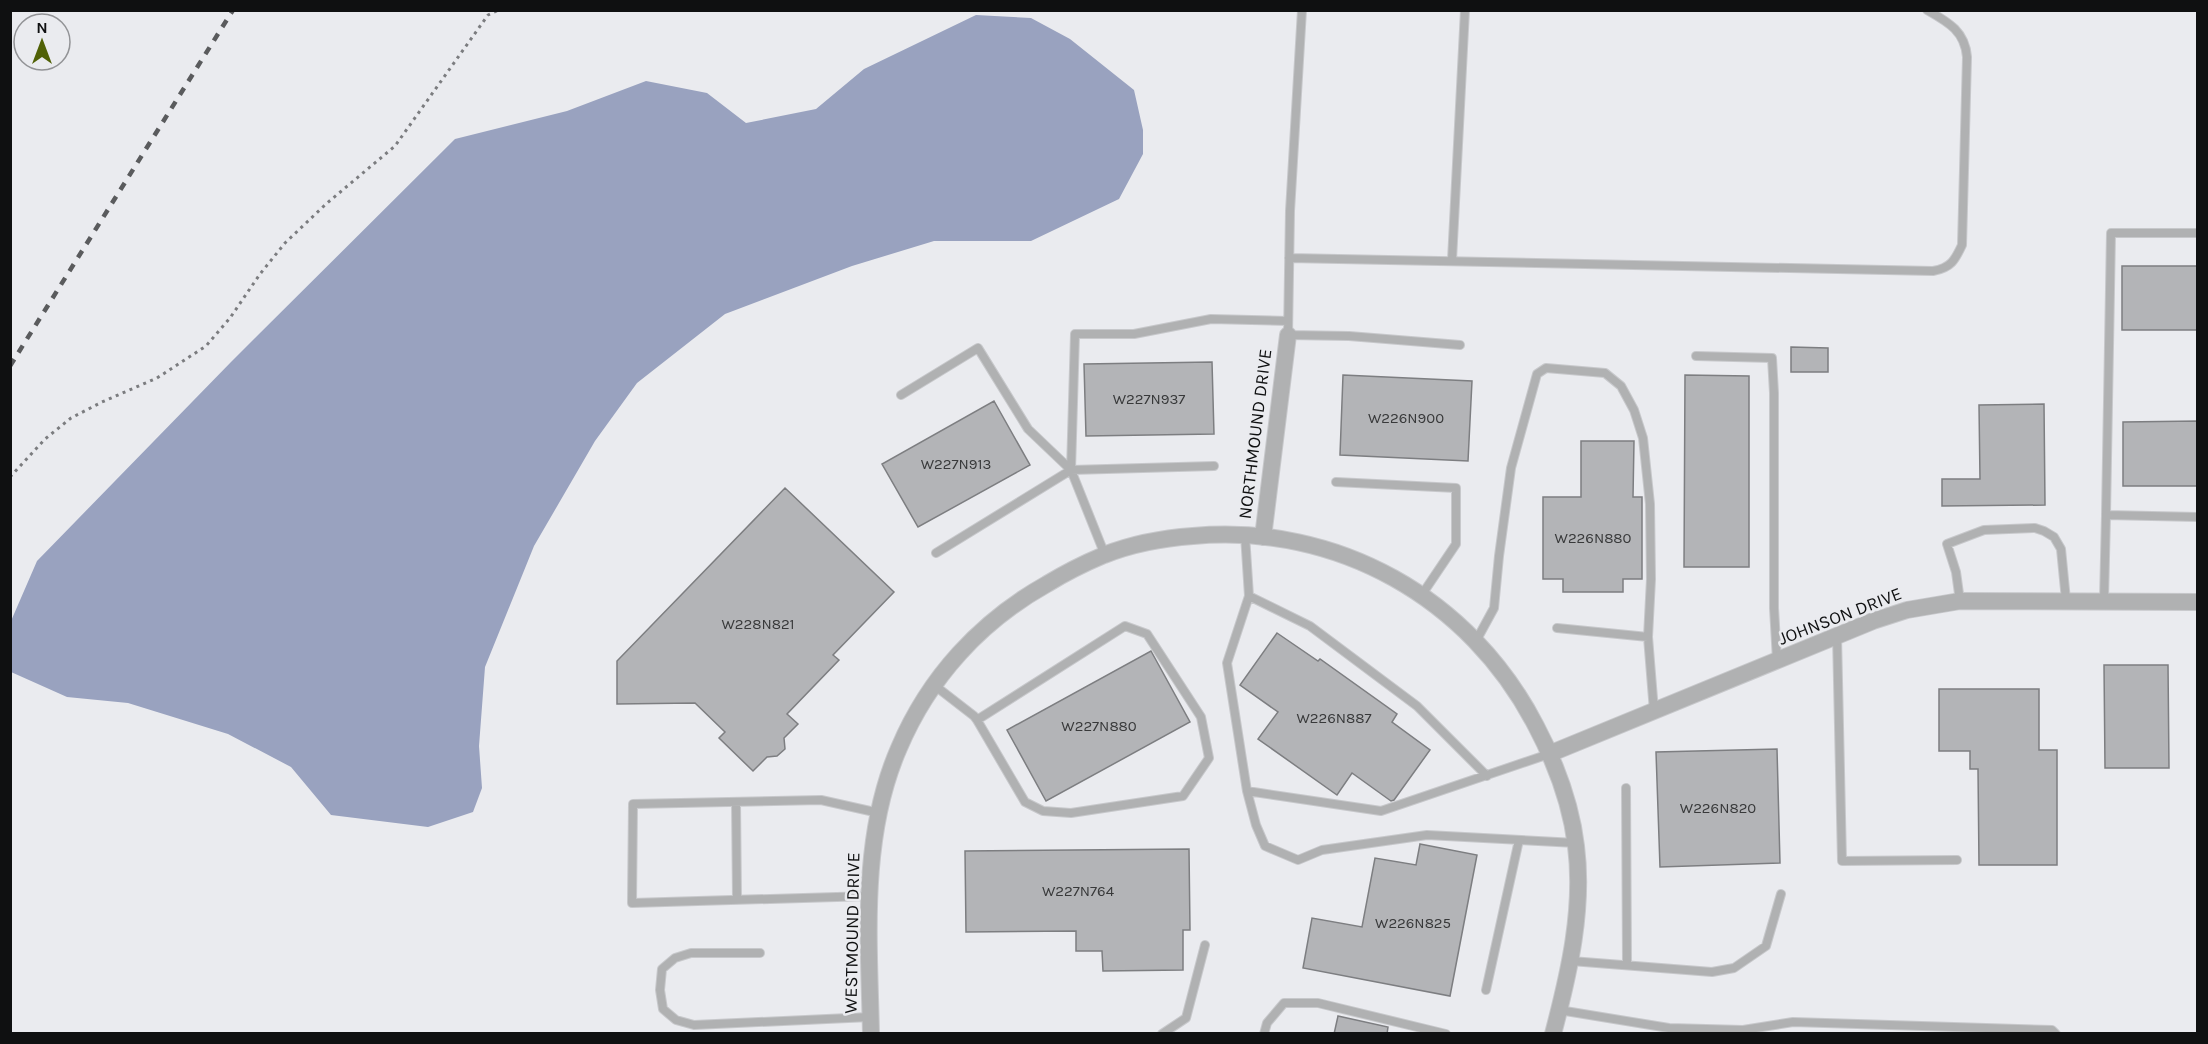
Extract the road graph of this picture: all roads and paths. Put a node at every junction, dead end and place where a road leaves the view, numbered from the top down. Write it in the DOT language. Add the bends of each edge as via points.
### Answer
graph roads {
  1 [pos="499,10"];
  2 [pos="1302,10"];
  3 [pos="1465,10"];
  4 [pos="1927,10"];
  5 [pos="487,13"];
  6 [pos="2198,233"];
  7 [pos="1289,258"];
  8 [pos="1452,260"];
  9 [pos="1288,328"];
  10 [pos="1460,345"];
  11 [pos="1696,356"];
  12 [pos="901,395"];
  13 [pos="1214,466"];
  14 [pos="1071,470"];
  15 [pos="10,477"];
  16 [pos="1336,482"];
  17 [pos="2106,515"];
  18 [pos="2198,517"];
  19 [pos="1245,535"];
  20 [pos="1263,537"];
  21 [pos="936,553"];
  22 [pos="1106,555"];
  23 [pos="1249,596"];
  24 [pos="1421,596"];
  25 [pos="2066,600"];
  26 [pos="2104,600"];
  27 [pos="1959,601"];
  28 [pos="2198,602"];
  29 [pos="1557,628"];
  30 [pos="1837,635"];
  31 [pos="1648,637"];
  32 [pos="1476,641"];
  33 [pos="1777,660"];
  34 [pos="934,685"];
  35 [pos="1654,711"];
  36 [pos="977,720"];
  37 [pos="1549,754"];
  38 [pos="1487,776"];
  39 [pos="1626,788"];
  40 [pos="1247,791"];
  41 [pos="736,802"];
  42 [pos="879,813"];
  43 [pos="1519,840"];
  44 [pos="1576,843"];
  45 [pos="1957,860"];
  46 [pos="1781,894"];
  47 [pos="870,896"];
  48 [pos="737,900"];
  49 [pos="1205,945"];
  50 [pos="760,953"];
  51 [pos="1570,961"];
  52 [pos="1627,965"];
  53 [pos="1486,990"];
  54 [pos="1559,1010"];
  55 [pos="870,1025"];
  56 [pos="1719,1031"];
  57 [pos="1162,1034"];
  58 [pos="1264,1034"];
  59 [pos="1446,1034"];
  60 [pos="1553,1034"];
  61 [pos="2056,1034"];
  1 -- 5 [label="path"];
  2 -- 7 [label="lane"];
  3 -- 8 [label="lane"];
  4 -- 8 [label="lane" via="1961,34 1967,57 1962,245 1955,261 1944,269"];
  5 -- 15 [label="path" via="395,146 285,243 206,346 157,378 71,418"];
  6 -- 17 [label="lane" via="2111,233"];
  7 -- 8 [label="lane"];
  7 -- 9 [label="lane"];
  9 -- 10 [label="lane"];
  9 -- 14 [label="lane" via="1211,319 1134,334 1075,334"];
  9 -- 20 [label="street, NORTHMOUND DRIVE"];
  11 -- 33 [label="lane" via="1772,358"];
  12 -- 14 [label="lane" via="978,348 1028,429"];
  13 -- 14 [label="lane"];
  14 -- 21 [label="lane"];
  14 -- 22 [label="lane"];
  16 -- 24 [label="lane" via="1456,488 1456,544"];
  17 -- 18 [label="lane"];
  17 -- 26 [label="lane"];
  19 -- 20 [label="street, WESTMOUND DRIVE"];
  19 -- 22 [label="street, WESTMOUND DRIVE" via="1176,537"];
  19 -- 23 [label="lane"];
  20 -- 24 [label="street, WESTMOUND DRIVE" via="1345,554"];
  22 -- 34 [label="street, WESTMOUND DRIVE" via="1060,576 1002,612 955,657"];
  23 -- 38 [label="lane" via="1310,626 1417,706"];
  23 -- 40 [label="lane" via="1227,663"];
  24 -- 32 [label="street, WESTMOUND DRIVE"];
  25 -- 26 [label="street, JOHNSON DRIVE"];
  25 -- 27 [label="street, JOHNSON DRIVE"];
  25 -- 27 [label="lane" via="2061,549 2054,537 2035,528 1984,530 1947,544 1956,572"];
  26 -- 28 [label="street, JOHNSON DRIVE"];
  27 -- 30 [label="street, JOHNSON DRIVE" via="1907,610"];
  29 -- 31 [label="lane"];
  30 -- 33 [label="street, JOHNSON DRIVE"];
  30 -- 45 [label="lane" via="1842,861"];
  31 -- 32 [label="lane" via="1650,504 1643,438 1634,410 1621,386 1605,373 1546,368 1537,374 1511,468 1494,608"];
  31 -- 35 [label="lane"];
  32 -- 37 [label="street, WESTMOUND DRIVE" via="1508,678"];
  33 -- 35 [label="street, JOHNSON DRIVE"];
  34 -- 36 [label="lane"];
  34 -- 42 [label="street, WESTMOUND DRIVE" via="898,750"];
  35 -- 37 [label="street, JOHNSON DRIVE"];
  36 -- 36 [label="lane" via="1024,801 1043,811 1071,813 1183,796 1209,758 1201,717 1148,634 1125,626"];
  37 -- 38 [label="lane"];
  37 -- 44 [label="street, WESTMOUND DRIVE"];
  38 -- 40 [label="lane" via="1381,812"];
  39 -- 52 [label="lane"];
  40 -- 43 [label="lane" via="1265,846 1298,860 1322,850 1428,835"];
  41 -- 42 [label="lane" via="821,800"];
  41 -- 48 [label="lane"];
  41 -- 48 [label="lane" via="633,804 632,903"];
  42 -- 47 [label="street, WESTMOUND DRIVE"];
  43 -- 44 [label="lane"];
  43 -- 53 [label="lane"];
  44 -- 51 [label="street, WESTMOUND DRIVE" via="1577,912"];
  46 -- 52 [label="lane" via="1766,946 1734,968 1712,972"];
  47 -- 48 [label="lane"];
  47 -- 55 [label="street, WESTMOUND DRIVE"];
  49 -- 57 [label="lane" via="1186,1017"];
  50 -- 55 [label="lane" via="691,953 675,958 662,969 663,1009 676,1020 694,1025"];
  51 -- 52 [label="lane"];
  51 -- 54 [label="street, WESTMOUND DRIVE"];
  54 -- 56 [label="lane" via="1669,1028"];
  54 -- 60 [label="street, WESTMOUND DRIVE"];
  56 -- 61 [label="lane" via="1793,1023 2052,1030"];
  58 -- 59 [label="lane" via="1267,1023 1284,1003 1318,1003"];
}
